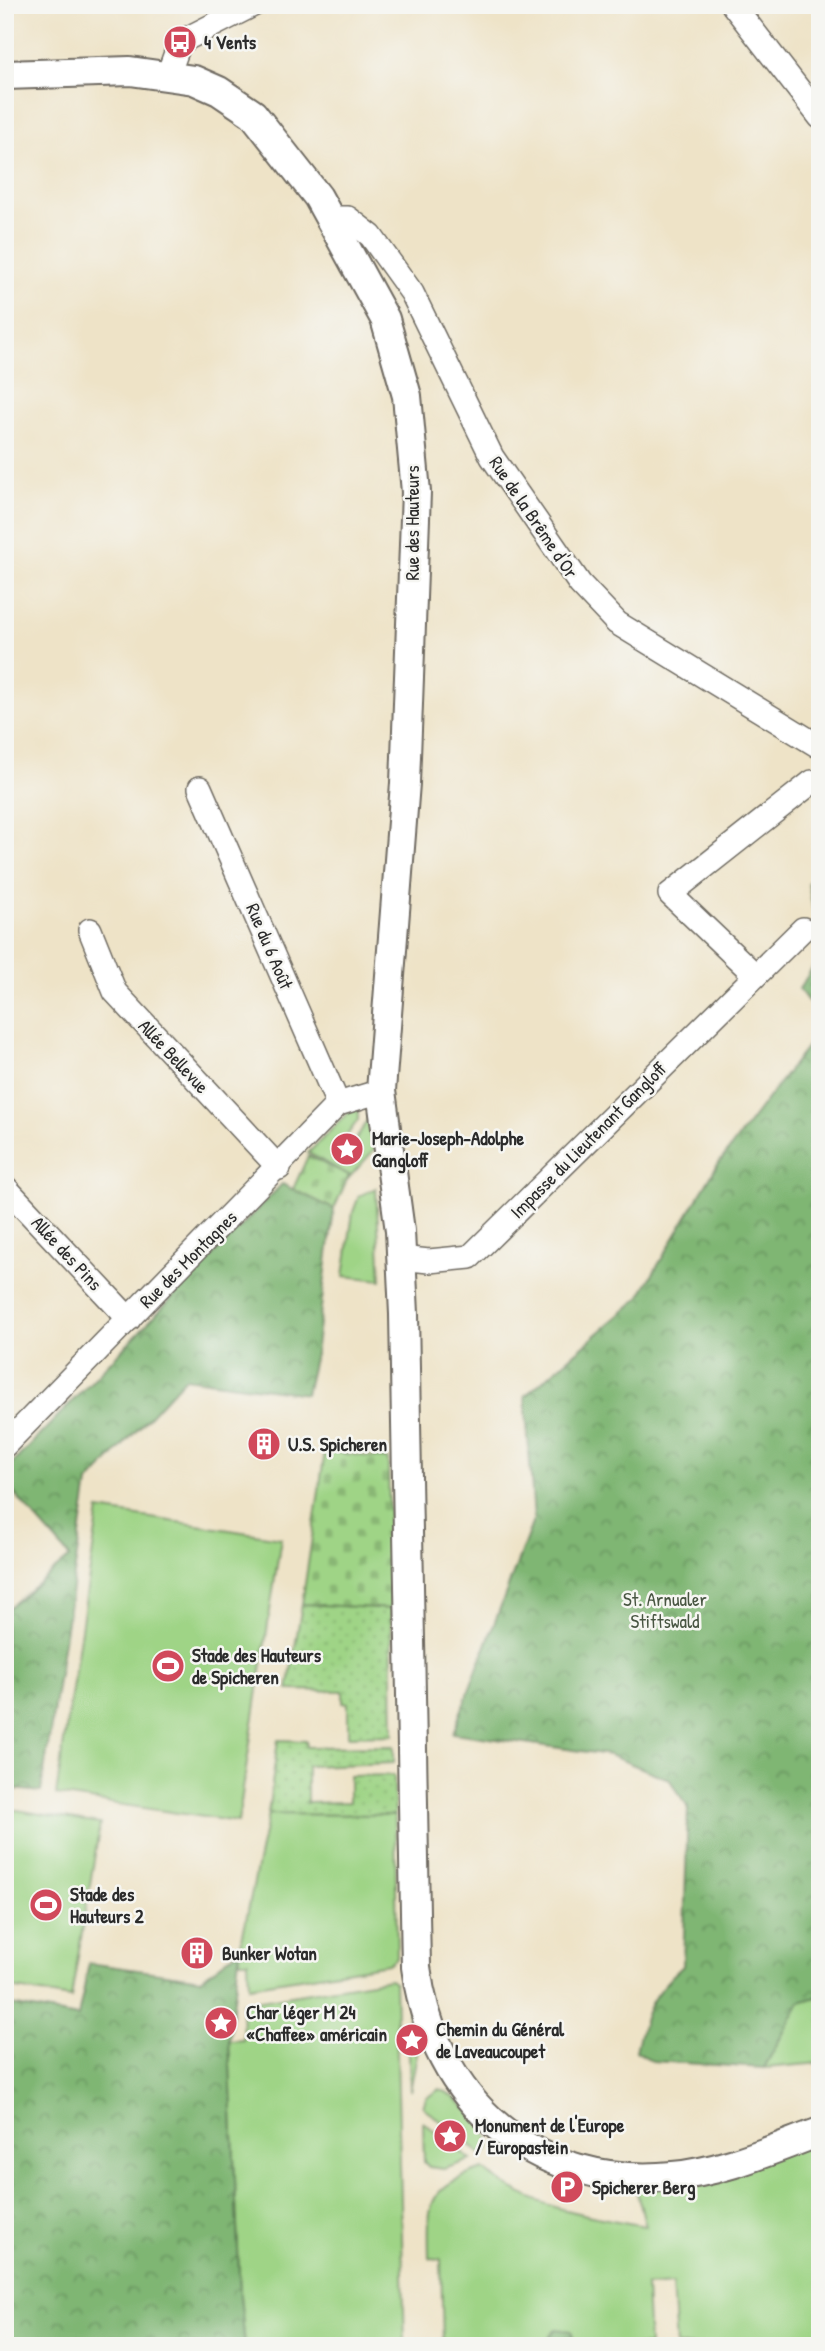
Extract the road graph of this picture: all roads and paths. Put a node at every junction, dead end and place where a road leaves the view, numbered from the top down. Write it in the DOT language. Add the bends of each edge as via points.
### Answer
graph roads {
  1 [pos="253,5"];
  2 [pos="733,5"];
  3 [pos="5,75"];
  4 [pos="168,75"];
  5 [pos="820,117"];
  6 [pos="330,218"];
  7 [pos="820,747"];
  8 [pos="812,782"];
  9 [pos="200,788"];
  10 [pos="803,929"];
  11 [pos="90,930"];
  12 [pos="755,975"];
  13 [pos="381,1091"];
  14 [pos="338,1104"];
  15 [pos="279,1168"];
  16 [pos="5,1186"];
  17 [pos="400,1245"];
  18 [pos="129,1320"];
  19 [pos="5,1445"];
  20 [pos="820,2132"];
  1 -- 4 [label="street" via="180,41"];
  2 -- 5 [label="street"];
  3 -- 4 [label="street, Rue des Hauteurs" via="130,71"];
  4 -- 6 [label="street, Rue des Hauteurs" via="219,91 253,114"];
  6 -- 7 [label="street, Rue de la Brême d'Or" via="348,218 371,236 412,293 492,457 580,584 617,623"];
  6 -- 13 [label="street, Rue des Hauteurs" via="385,319 407,396 416,492 405,783"];
  8 -- 12 [label="street" via="670,894"];
  9 -- 14 [label="street, Rue du 6 Août"];
  10 -- 12 [label="street, Impasse du Lieutenant Gangloff"];
  11 -- 15 [label="street, Allée Bellevue" via="115,992"];
  12 -- 17 [label="street, Impasse du Lieutenant Gangloff" via="470,1257 429,1261"];
  13 -- 14 [label="street"];
  13 -- 17 [label="street, Rue des Hauteurs"];
  14 -- 15 [label="street, Rue des Montagnes"];
  15 -- 18 [label="street, Rue des Montagnes"];
  16 -- 18 [label="street, Allée des Pins"];
  17 -- 20 [label="street, Rue des Hauteurs" via="416,1967 426,2023 440,2058 477,2106 513,2140 602,2176 686,2174"];
  18 -- 19 [label="street, Rue des Montagnes"];
}
